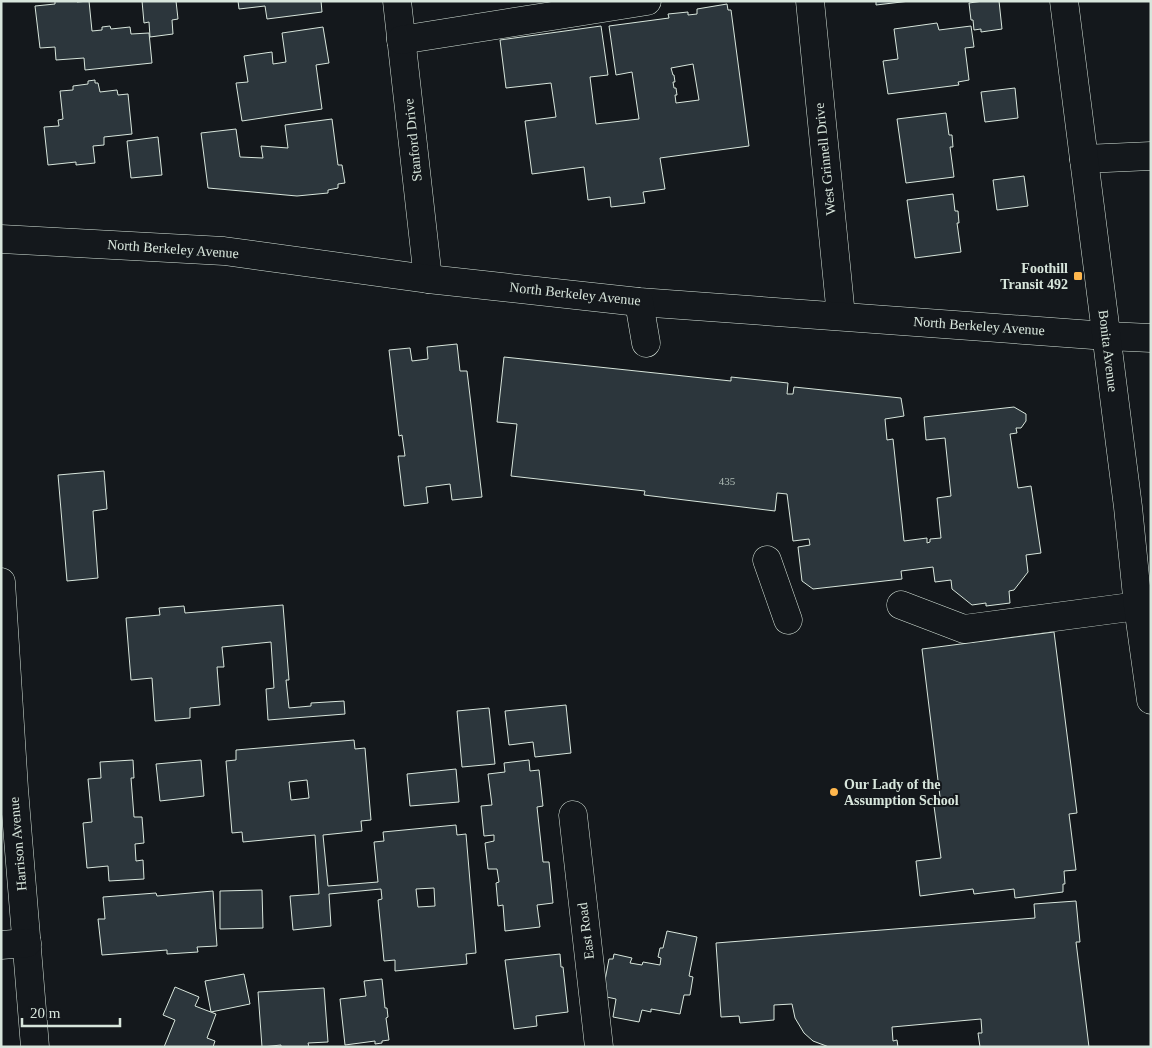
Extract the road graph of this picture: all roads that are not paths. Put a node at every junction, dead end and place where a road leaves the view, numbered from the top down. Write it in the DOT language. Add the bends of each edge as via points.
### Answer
graph roads {
  1 [pos="397,1"];
  2 [pos="648,1"];
  3 [pos="810,1"];
  4 [pos="1064,1"];
  5 [pos="402,40"];
  6 [pos="1151,156"];
  7 [pos="1084,159"];
  8 [pos="1,239"];
  9 [pos="428,278"];
  10 [pos="639,302"];
  11 [pos="841,316"];
  12 [pos="1107,336"];
  13 [pos="1151,338"];
  14 [pos="646,343"];
  15 [pos="767,560"];
  16 [pos="1,582"];
  17 [pos="901,605"];
  18 [pos="1143,617"];
  19 [pos="788,620"];
  20 [pos="1151,700"];
  21 [pos="8,790"];
  22 [pos="573,816"];
  23 [pos="14,944"];
  24 [pos="35,1047"];
  25 [pos="599,1047"];
  1 -- 5 [label="street, Stanford Drive"];
  2 -- 5 [label="street"];
  3 -- 11 [label="street, West Grinnell Drive"];
  4 -- 7 [label="street, Bonita Avenue"];
  5 -- 9 [label="street, Stanford Drive"];
  6 -- 7 [label="street"];
  7 -- 12 [label="street, Bonita Avenue"];
  8 -- 9 [label="street, North Berkeley Avenue" via="224,251"];
  9 -- 10 [label="street, North Berkeley Avenue"];
  10 -- 11 [label="street, North Berkeley Avenue"];
  10 -- 14 [label="street"];
  11 -- 12 [label="street, North Berkeley Avenue"];
  12 -- 13 [label="street, North Berkeley Avenue"];
  12 -- 18 [label="street, Bonita Avenue"];
  15 -- 19 [label="street"];
  16 -- 21 [label="street, Harrison Avenue"];
  17 -- 18 [label="street" via="964,629"];
  18 -- 20 [label="street, Bonita Avenue"];
  21 -- 23 [label="street, Harrison Avenue"];
  22 -- 25 [label="street, East Road"];
  23 -- 24 [label="street, Harrison Avenue"];
}
